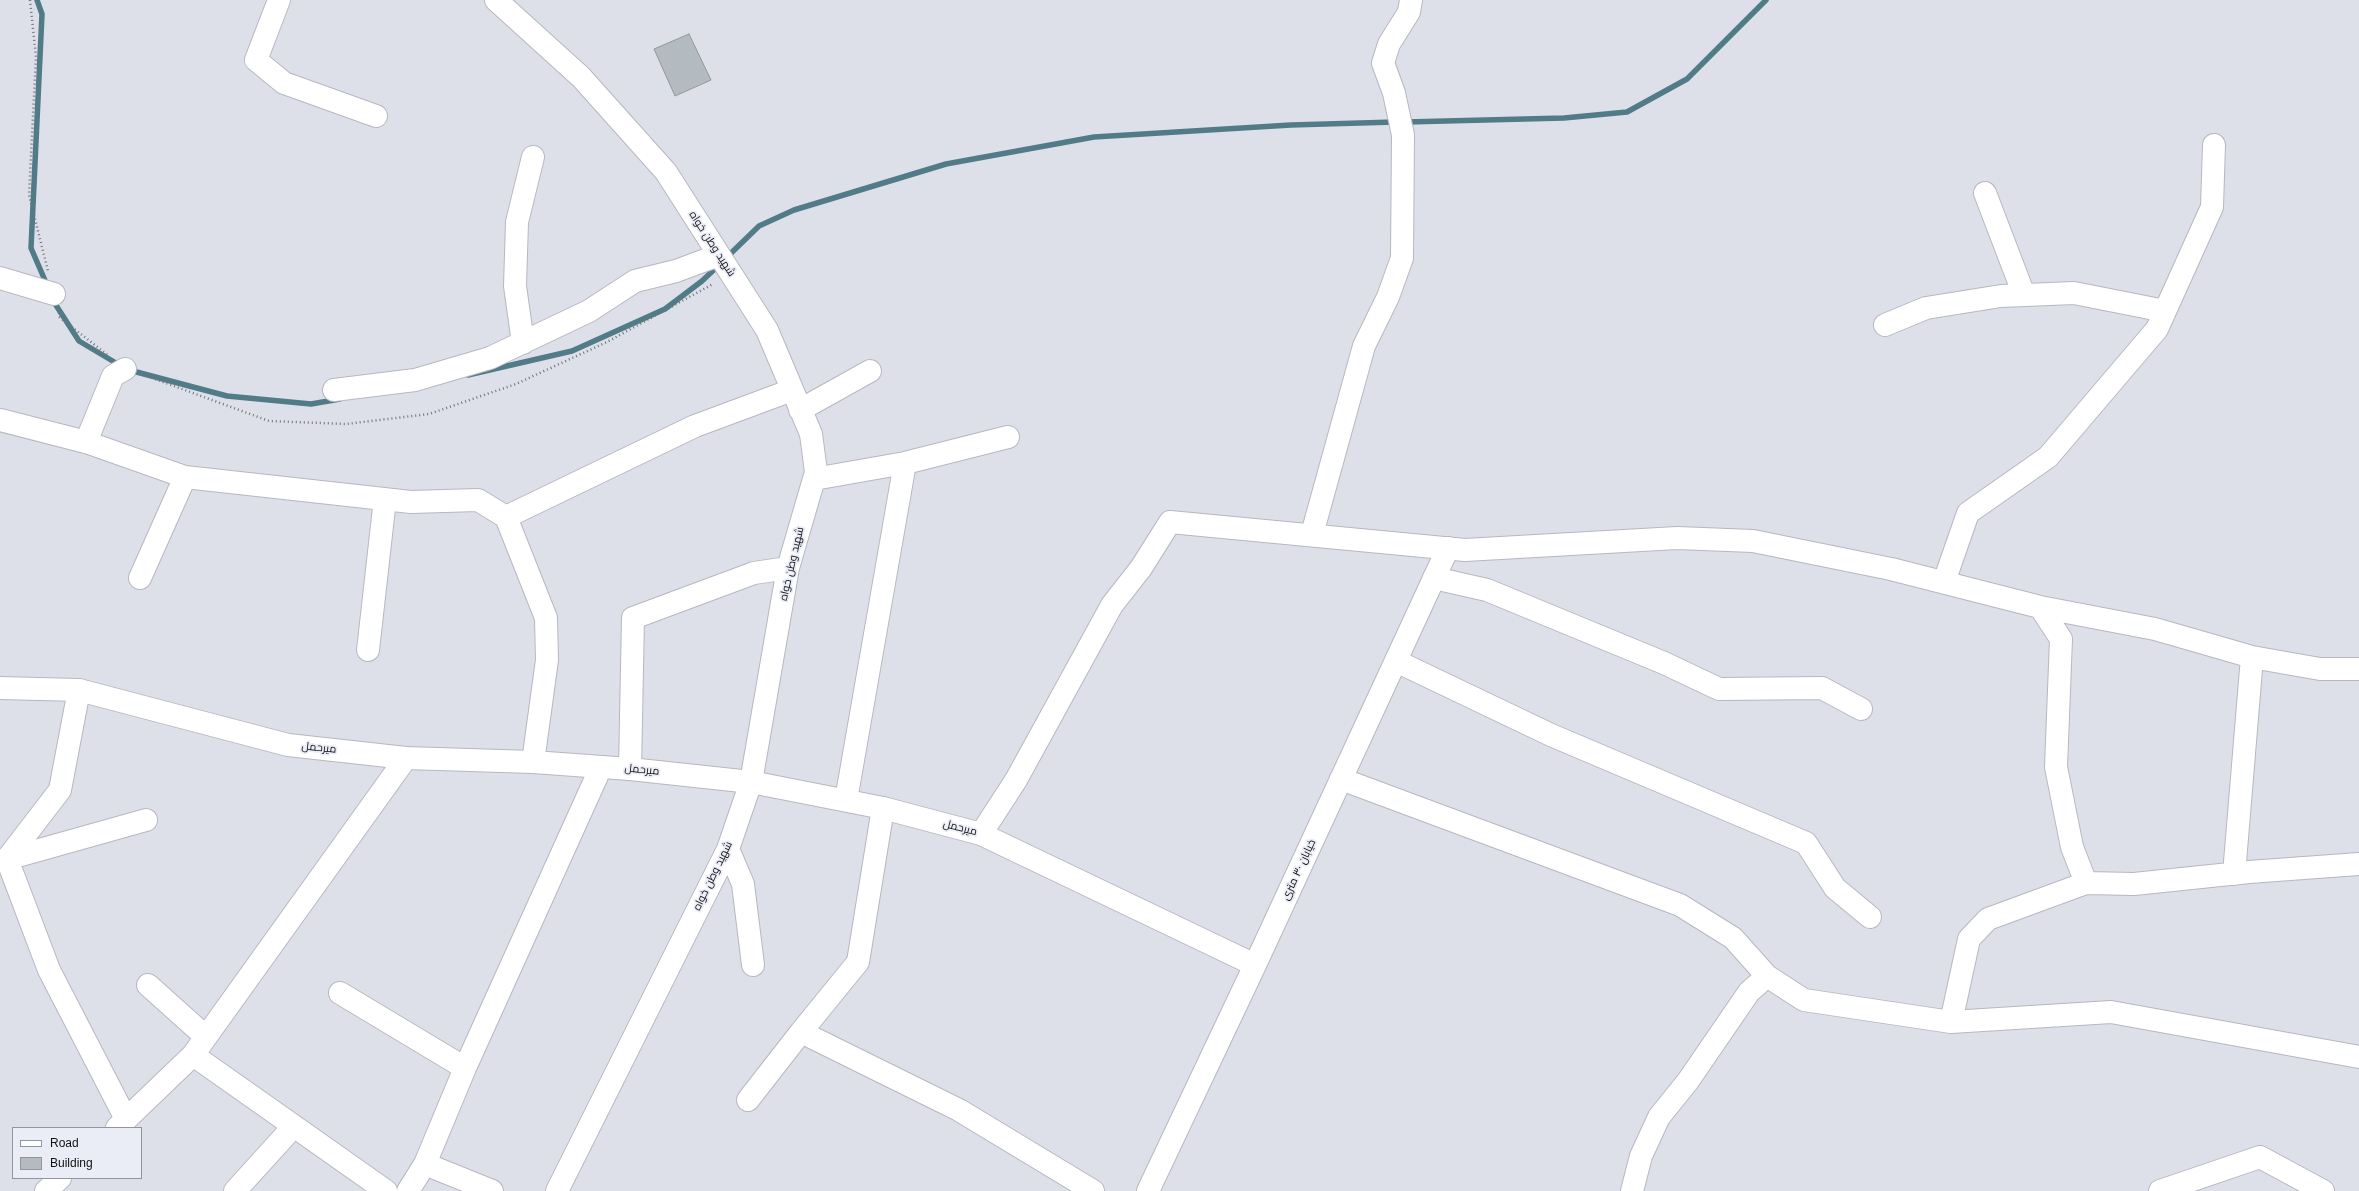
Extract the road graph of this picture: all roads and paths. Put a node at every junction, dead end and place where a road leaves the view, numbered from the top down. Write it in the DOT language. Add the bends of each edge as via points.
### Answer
graph roads {
  1 [pos="30,0"];
  2 [pos="279,0"];
  3 [pos="496,0"];
  4 [pos="1412,0"];
  5 [pos="376,116"];
  6 [pos="2214,145"];
  7 [pos="533,157"];
  8 [pos="1985,193"];
  9 [pos="719,255"];
  10 [pos="731,274"];
  11 [pos="0,278"];
  12 [pos="54,294"];
  13 [pos="2024,295"];
  14 [pos="2165,311"];
  15 [pos="1886,325"];
  16 [pos="523,343"];
  17 [pos="125,368"];
  18 [pos="870,371"];
  19 [pos="334,390"];
  20 [pos="792,390"];
  21 [pos="800,410"];
  22 [pos="0,420"];
  23 [pos="1008,437"];
  24 [pos="86,442"];
  25 [pos="905,462"];
  26 [pos="185,477"];
  27 [pos="814,479"];
  28 [pos="385,499"];
  29 [pos="506,517"];
  30 [pos="1312,534"];
  31 [pos="1448,548"];
  32 [pos="788,568"];
  33 [pos="140,578"];
  34 [pos="1434,578"];
  35 [pos="1944,582"];
  36 [pos="2040,607"];
  37 [pos="368,650"];
  38 [pos="2252,657"];
  39 [pos="1396,661"];
  40 [pos="2359,669"];
  41 [pos="0,688"];
  42 [pos="79,690"];
  43 [pos="1861,709"];
  44 [pos="406,758"];
  45 [pos="533,762"];
  46 [pos="601,767"];
  47 [pos="630,769"];
  48 [pos="1341,779"];
  49 [pos="751,782"];
  50 [pos="846,800"];
  51 [pos="883,808"];
  52 [pos="146,820"];
  53 [pos="982,834"];
  54 [pos="728,849"];
  55 [pos="4,860"];
  56 [pos="2359,864"];
  57 [pos="2234,874"];
  58 [pos="2086,883"];
  59 [pos="1870,918"];
  60 [pos="753,965"];
  61 [pos="1255,965"];
  62 [pos="1767,976"];
  63 [pos="148,985"];
  64 [pos="340,993"];
  65 [pos="1952,1022"];
  66 [pos="801,1032"];
  67 [pos="206,1037"];
  68 [pos="193,1056"];
  69 [pos="2359,1057"];
  70 [pos="465,1068"];
  71 [pos="748,1100"];
  72 [pos="121,1124"];
  73 [pos="294,1126"];
  74 [pos="425,1164"];
  75 [pos="59,1179"];
  76 [pos="46,1191"];
  77 [pos="235,1191"];
  78 [pos="386,1191"];
  79 [pos="408,1191"];
  80 [pos="492,1191"];
  81 [pos="557,1191"];
  82 [pos="1093,1191"];
  83 [pos="1148,1191"];
  84 [pos="1632,1191"];
  85 [pos="2160,1191"];
  86 [pos="2323,1191"];
  1 -- 12 [label="path" via="36,57 28,194"];
  2 -- 5 [label="street" via="256,60 284,83"];
  3 -- 9 [label="street, شهید وطن خواه" via="581,76 666,172"];
  4 -- 30 [label="street" via="1409,12 1389,44 1383,63 1394,93 1403,135 1402,258 1388,297 1364,346"];
  6 -- 14 [label="street" via="2212,207"];
  7 -- 16 [label="street" via="517,222 515,286"];
  8 -- 13 [label="street"];
  9 -- 10 [label="street, شهید وطن خواه"];
  9 -- 16 [label="street" via="676,271 635,281 589,311"];
  10 -- 17 [label="path" via="608,342 516,384 429,414 346,424 269,421"];
  10 -- 20 [label="street, شهید وطن خواه" via="767,330"];
  11 -- 12 [label="street"];
  12 -- 17 [label="path" via="59,317"];
  13 -- 14 [label="street" via="2074,293"];
  13 -- 15 [label="street" via="2000,296 1926,308"];
  14 -- 35 [label="street" via="2157,329 2048,456 1968,513"];
  16 -- 19 [label="street" via="490,358 415,380"];
  17 -- 24 [label="street" via="113,376"];
  18 -- 21 [label="street"];
  20 -- 21 [label="street, شهید وطن خواه"];
  20 -- 29 [label="street" via="695,426"];
  21 -- 27 [label="street, شهید وطن خواه" via="811,434 816,472"];
  22 -- 24 [label="street"];
  23 -- 25 [label="street"];
  24 -- 26 [label="street"];
  25 -- 27 [label="street"];
  25 -- 50 [label="street"];
  26 -- 28 [label="street"];
  26 -- 33 [label="street"];
  27 -- 32 [label="street, شهید وطن خواه"];
  28 -- 29 [label="street" via="411,502 478,500"];
  28 -- 37 [label="street"];
  29 -- 45 [label="street" via="546,618 547,660"];
  30 -- 31 [label="street"];
  30 -- 53 [label="street" via="1170,522 1141,568 1112,605 1016,780"];
  31 -- 34 [label="street, خیابان ۳۰ متری"];
  31 -- 35 [label="street" via="1465,550 1677,538 1753,541"];
  32 -- 47 [label="street" via="754,573 633,618"];
  32 -- 49 [label="street, شهید وطن خواه"];
  34 -- 39 [label="street, خیابان ۳۰ متری"];
  34 -- 43 [label="street" via="1487,590 1664,663 1719,689 1822,688"];
  35 -- 36 [label="street"];
  36 -- 38 [label="street" via="2155,629"];
  36 -- 58 [label="street" via="2061,639 2056,767 2072,847"];
  38 -- 40 [label="street" via="2320,669"];
  38 -- 57 [label="street"];
  39 -- 48 [label="street, خیابان ۳۰ متری"];
  39 -- 59 [label="street" via="1551,735 1806,843 1835,888"];
  41 -- 42 [label="street, میرحمل"];
  42 -- 44 [label="street, میرحمل" via="288,745"];
  42 -- 55 [label="street" via="60,790"];
  44 -- 45 [label="street, میرحمل"];
  44 -- 67 [label="street"];
  45 -- 46 [label="street, میرحمل"];
  46 -- 47 [label="street, میرحمل"];
  46 -- 70 [label="street"];
  47 -- 49 [label="street, میرحمل"];
  48 -- 61 [label="street, خیابان ۳۰ متری"];
  48 -- 62 [label="street" via="1680,905 1733,938"];
  49 -- 50 [label="street, میرحمل"];
  49 -- 54 [label="street, شهید وطن خواه"];
  50 -- 51 [label="street, میرحمل"];
  51 -- 53 [label="street, میرحمل"];
  51 -- 66 [label="street" via="858,962"];
  52 -- 55 [label="street"];
  53 -- 61 [label="street, میرحمل"];
  54 -- 60 [label="street" via="743,884"];
  54 -- 81 [label="street, شهید وطن خواه"];
  55 -- 72 [label="street" via="49,970"];
  56 -- 57 [label="street"];
  57 -- 58 [label="street" via="2134,884"];
  58 -- 65 [label="street" via="1988,919 1969,939"];
  61 -- 83 [label="street, خیابان ۳۰ متری"];
  62 -- 65 [label="street" via="1804,1000"];
  62 -- 84 [label="street" via="1749,992 1660,1117 1640,1156"];
  63 -- 67 [label="street"];
  64 -- 70 [label="street"];
  65 -- 69 [label="street" via="2111,1012"];
  66 -- 71 [label="street"];
  66 -- 82 [label="street" via="959,1110"];
  67 -- 68 [label="street"];
  68 -- 72 [label="street"];
  68 -- 73 [label="street"];
  70 -- 74 [label="street"];
  73 -- 77 [label="street"];
  73 -- 78 [label="street"];
  74 -- 79 [label="street"];
  74 -- 80 [label="street"];
  75 -- 76 [label="street"];
  85 -- 86 [label="street" via="2260,1157"];
}
